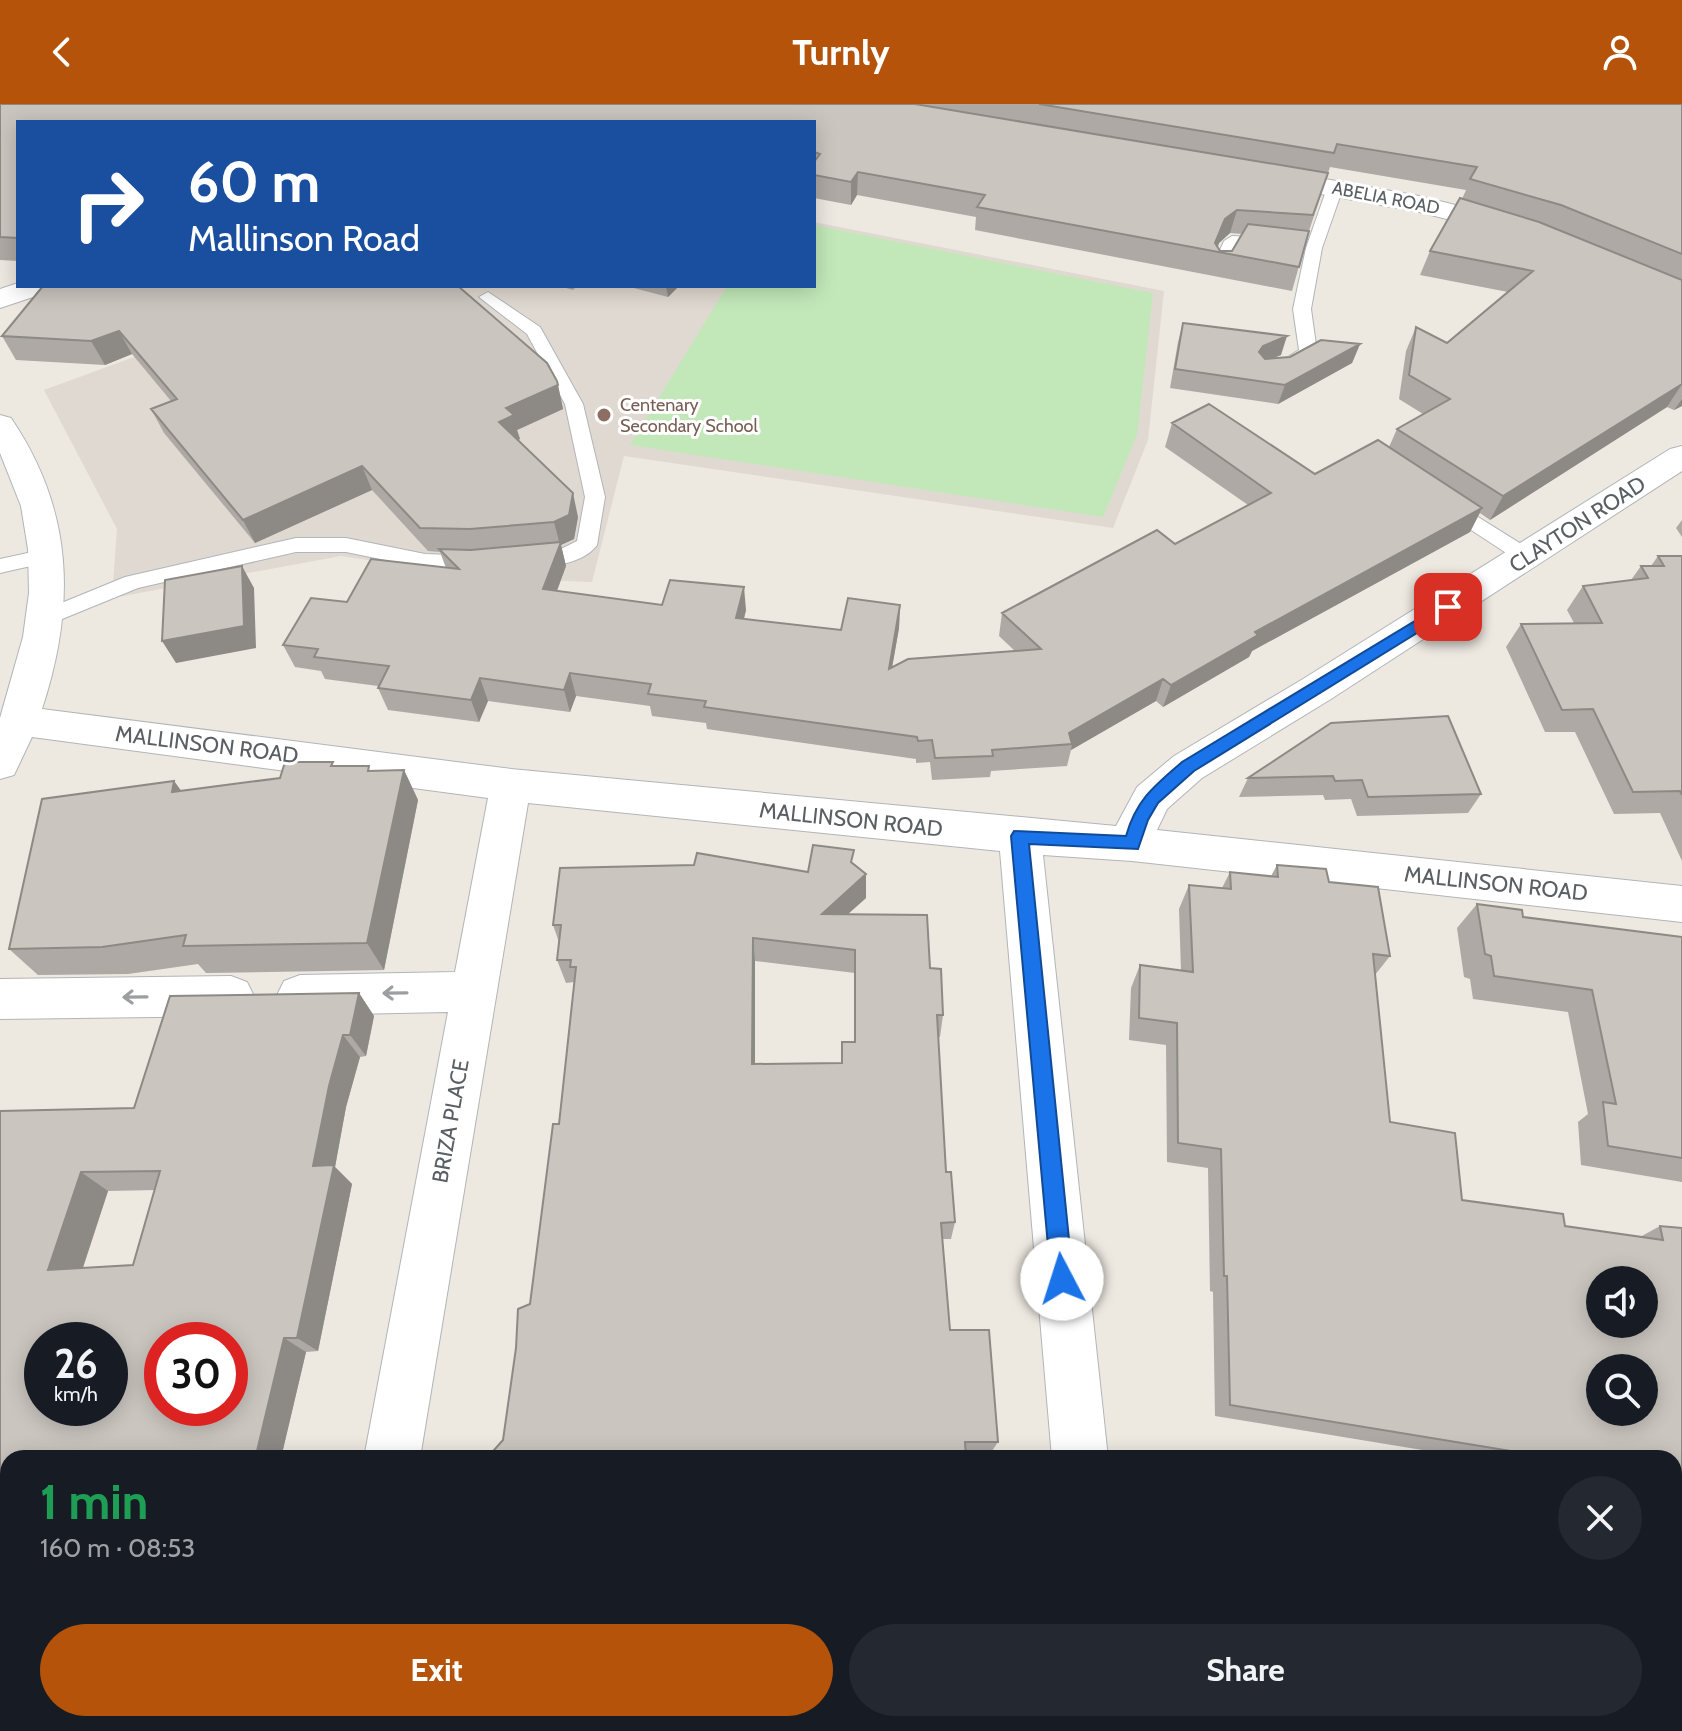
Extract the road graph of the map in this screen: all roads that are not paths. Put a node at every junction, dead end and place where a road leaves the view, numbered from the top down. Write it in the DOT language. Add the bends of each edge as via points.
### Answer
graph roads {
  1 [pos="1242,172"];
  2 [pos="1335,188"];
  3 [pos="1539,237"];
  4 [pos="1300,246"];
  5 [pos="1220,268"];
  6 [pos="32,288"];
  7 [pos="488,297"];
  8 [pos="0,299"];
  9 [pos="1265,371"];
  10 [pos="1,429"];
  11 [pos="1682,456"];
  12 [pos="1423,488"];
  13 [pos="46,556"];
  14 [pos="1527,557"];
  15 [pos="0,566"];
  16 [pos="45,618"];
  17 [pos="21,721"];
  18 [pos="0,764"];
  19 [pos="511,785"];
  20 [pos="1020,836"];
  21 [pos="1132,844"];
  22 [pos="1682,904"];
  23 [pos="473,992"];
  24 [pos="0,999"];
  25 [pos="393,1450"];
  26 [pos="1079,1450"];
  1 -- 2 [label="street, ABELIA ROAD"];
  2 -- 3 [label="street, ABELIA ROAD" via="1476,217"];
  2 -- 4 [label="lane"];
  4 -- 5 [label="lane" via="1232,241"];
  4 -- 9 [label="lane" via="1308,352"];
  6 -- 8 [label="street"];
  7 -- 16 [label="lane" via="534,331 574,404 595,497 587,545 565,556 478,563 425,561 346,545 296,545 133,582"];
  10 -- 13 [label="street" via="29,476 42,514"];
  11 -- 14 [label="street, CLAYTON ROAD"];
  12 -- 14 [label="lane"];
  13 -- 15 [label="lane"];
  13 -- 16 [label="street"];
  14 -- 21 [label="street, CLAYTON ROAD" via="1188,767 1152,798"];
  16 -- 17 [label="street" via="40,658"];
  17 -- 18 [label="street"];
  17 -- 19 [label="street, MALLINSON ROAD"];
  19 -- 20 [label="street, MALLINSON ROAD"];
  19 -- 23 [label="street, BRIZA PLACE"];
  20 -- 21 [label="street, MALLINSON ROAD"];
  20 -- 26 [label="street"];
  21 -- 22 [label="street, MALLINSON ROAD"];
  23 -- 24 [label="street, one-way"];
  23 -- 25 [label="street, BRIZA PLACE"];
}
